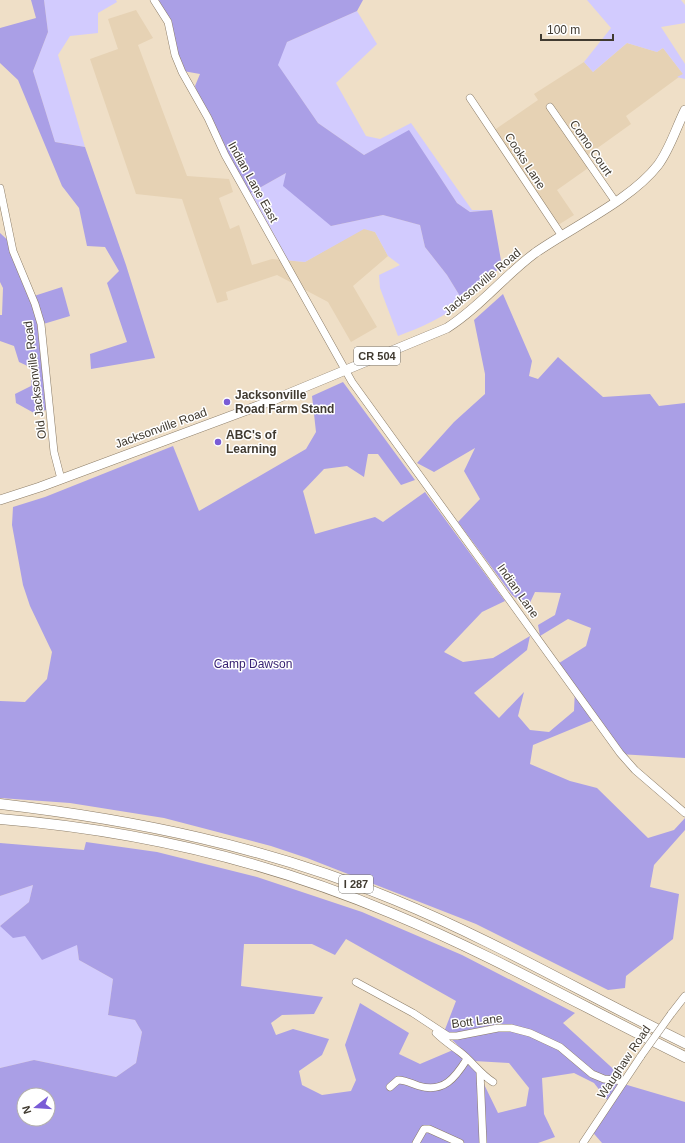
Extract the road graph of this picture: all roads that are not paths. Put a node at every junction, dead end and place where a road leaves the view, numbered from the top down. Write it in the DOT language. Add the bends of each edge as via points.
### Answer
graph roads {
  1 [pos="154,0"];
  2 [pos="470,98"];
  3 [pos="550,108"];
  4 [pos="685,110"];
  5 [pos="0,188"];
  6 [pos="615,201"];
  7 [pos="562,236"];
  8 [pos="345,370"];
  9 [pos="61,479"];
  10 [pos="0,500"];
  11 [pos="0,804"];
  12 [pos="685,813"];
  13 [pos="0,818"];
  14 [pos="356,982"];
  15 [pos="685,996"];
  16 [pos="429,1025"];
  17 [pos="685,1043"];
  18 [pos="685,1057"];
  19 [pos="466,1059"];
  20 [pos="480,1072"];
  21 [pos="624,1081"];
  22 [pos="493,1082"];
  23 [pos="390,1088"];
  24 [pos="416,1143"];
  25 [pos="460,1143"];
  26 [pos="483,1143"];
  27 [pos="583,1143"];
  1 -- 8 [label="street, Indian Lane East" via="168,22 175,55 182,72"];
  2 -- 7 [label="street, Cooks Lane"];
  3 -- 6 [label="street, Como Court"];
  4 -- 6 [label="main road, Jacksonville Road / CR 504" via="658,164 641,183"];
  5 -- 9 [label="street, Old Jacksonville Road" via="13,251 41,324 54,446"];
  6 -- 7 [label="main road, Jacksonville Road / CR 504"];
  7 -- 8 [label="main road, Jacksonville Road / CR 504" via="517,268 468,313 447,328"];
  8 -- 9 [label="main road, Jacksonville Road / CR 504"];
  8 -- 12 [label="street, Indian Lane" via="620,753 635,770"];
  9 -- 10 [label="main road, Jacksonville Road / CR 504"];
  11 -- 17 [label="highway, I 287" via="107,819 197,836 330,875 396,900 453,926"];
  13 -- 18 [label="highway, I 287" via="55,824 172,845 238,860 319,885 433,931"];
  14 -- 16 [label="street, Bott Lane" via="401,1006"];
  15 -- 21 [label="street, Waughaw Road, bridge"];
  16 -- 19 [label="street"];
  16 -- 21 [label="street, Bott Lane" via="448,1036 498,1028 511,1028 530,1033 560,1047 592,1074 604,1079"];
  19 -- 20 [label="street"];
  19 -- 23 [label="street" via="449,1082 440,1087 419,1086 398,1080"];
  20 -- 22 [label="street"];
  20 -- 26 [label="street"];
  21 -- 27 [label="street, Waughaw Road"];
  24 -- 25 [label="street" via="424,1129 429,1129"];
}
